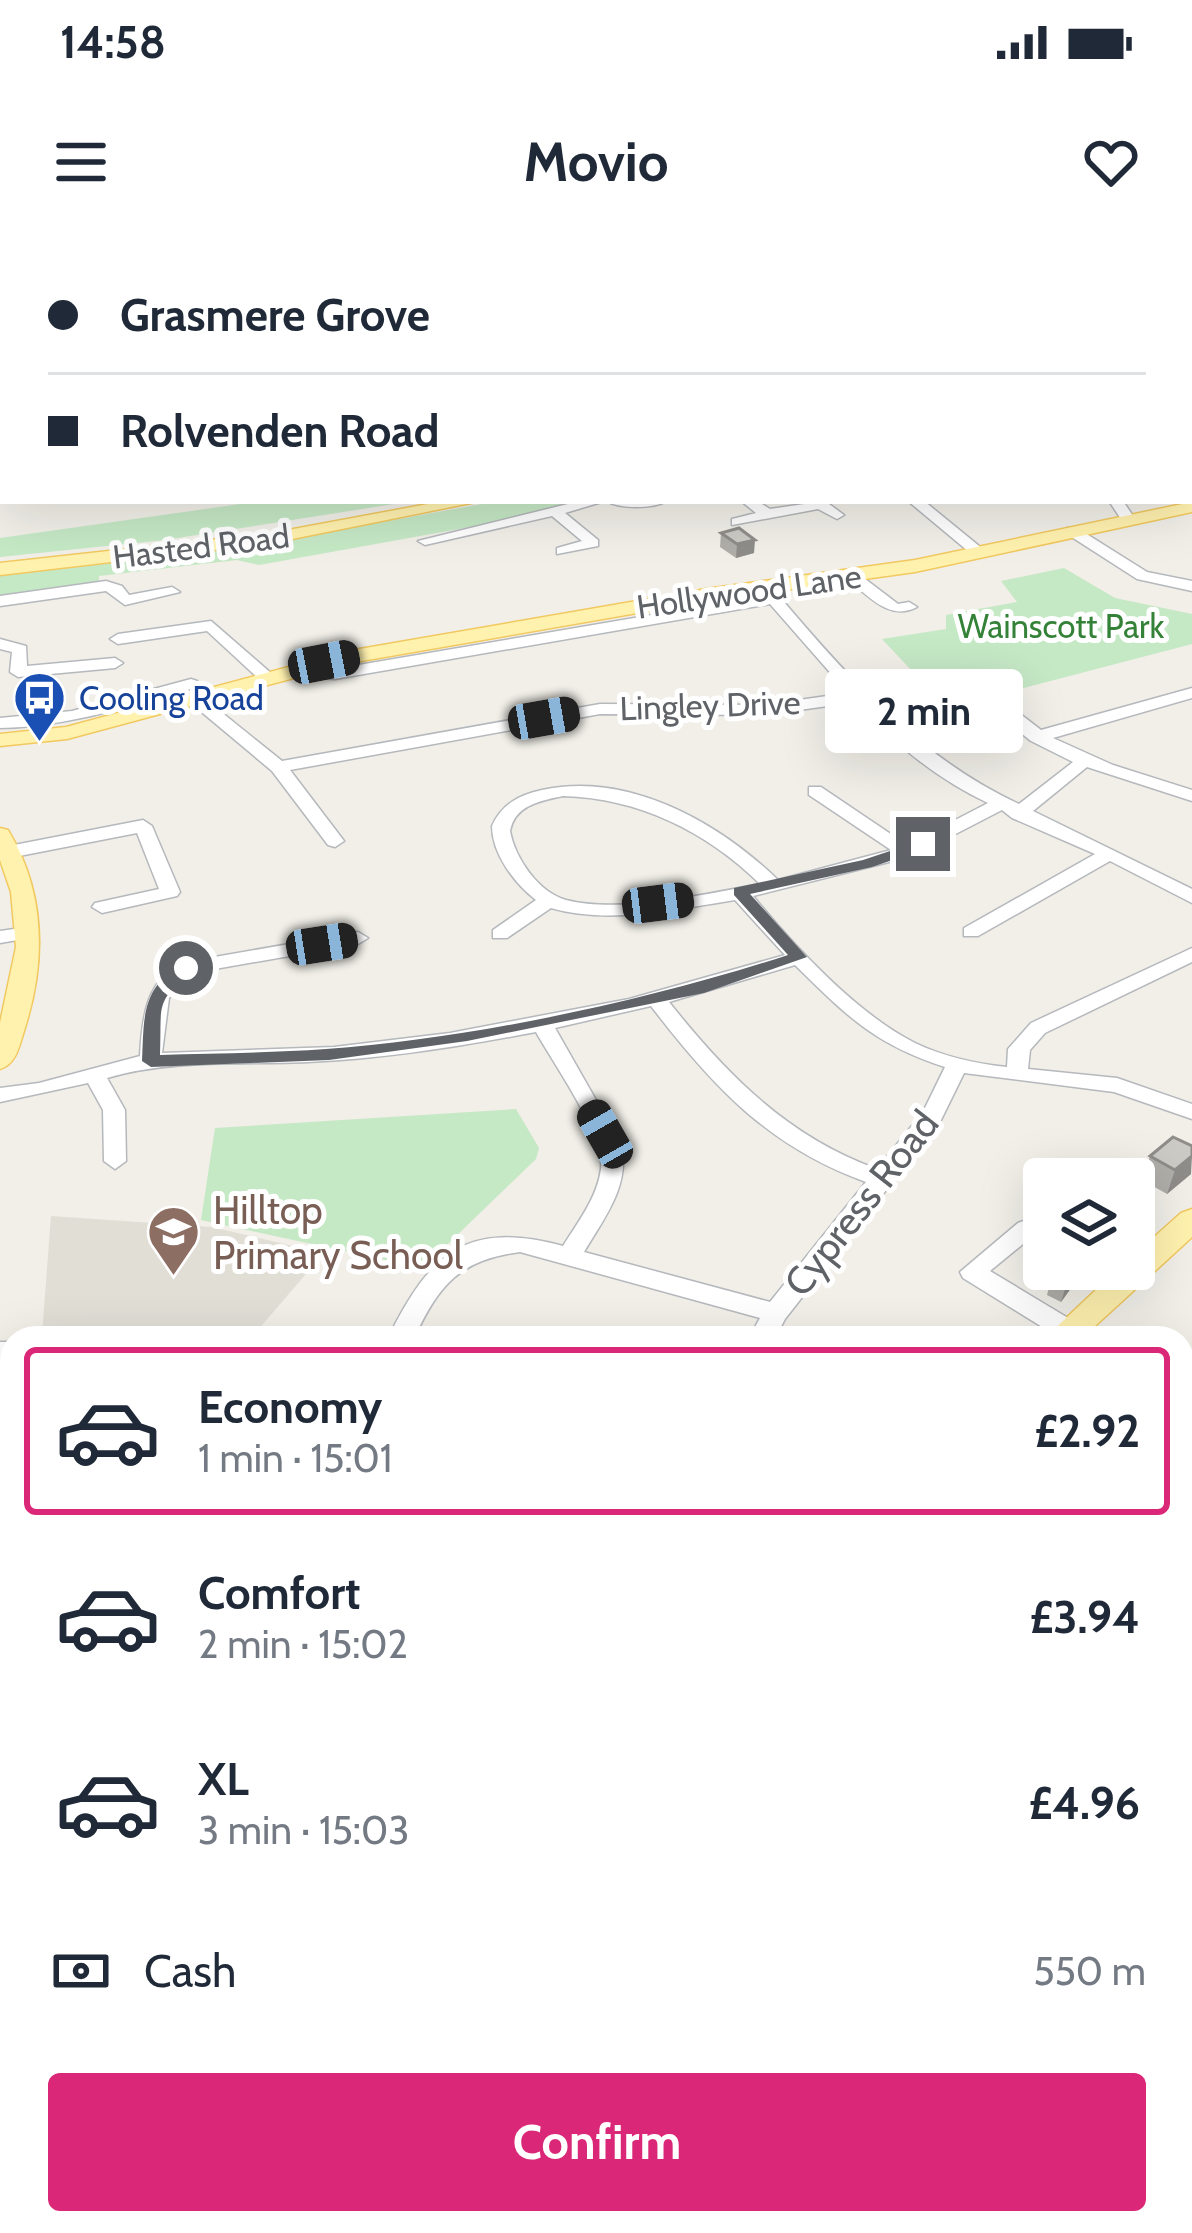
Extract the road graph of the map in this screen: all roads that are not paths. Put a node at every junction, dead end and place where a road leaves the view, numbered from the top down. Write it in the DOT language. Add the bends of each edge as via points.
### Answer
graph roads {
  1 [pos="413,504"];
  2 [pos="456,504"];
  3 [pos="587,504"];
  4 [pos="753,504"];
  5 [pos="919,504"];
  6 [pos="1192,507"];
  7 [pos="556,512"];
  8 [pos="768,514"];
  9 [pos="837,515"];
  10 [pos="1119,516"];
  11 [pos="736,522"];
  12 [pos="1074,533"];
  13 [pos="425,542"];
  14 [pos="593,543"];
  15 [pos="1043,545"];
  16 [pos="562,550"];
  17 [pos="609,551"];
  18 [pos="979,554"];
  19 [pos="0,560"];
  20 [pos="0,569"];
  21 [pos="851,575"];
  22 [pos="1192,586"];
  23 [pos="172,592"];
  24 [pos="768,593"];
  25 [pos="0,602"];
  26 [pos="909,607"];
  27 [pos="229,620"];
  28 [pos="211,626"];
  29 [pos="0,644"];
  30 [pos="116,663"];
  31 [pos="9,673"];
  32 [pos="266,677"];
  33 [pos="192,691"];
  34 [pos="1192,693"];
  35 [pos="860,696"];
  36 [pos="987,697"];
  37 [pos="130,700"];
  38 [pos="0,723"];
  39 [pos="1036,737"];
  40 [pos="0,740"];
  41 [pos="1083,762"];
  42 [pos="278,767"];
  43 [pos="814,790"];
  44 [pos="1191,795"];
  45 [pos="998,805"];
  46 [pos="1018,814"];
  47 [pos="3,841"];
  48 [pos="335,841"];
  49 [pos="906,852"];
  50 [pos="1107,855"];
  51 [pos="772,885"];
  52 [pos="739,892"];
  53 [pos="1192,897"];
  54 [pos="550,900"];
  55 [pos="102,907"];
  56 [pos="971,932"];
  57 [pos="28,933"];
  58 [pos="500,934"];
  59 [pos="0,937"];
  60 [pos="358,938"];
  61 [pos="1192,954"];
  62 [pos="799,957"];
  63 [pos="656,998"];
  64 [pos="540,1021"];
  65 [pos="0,1060"];
  66 [pos="151,1061"];
  67 [pos="957,1065"];
  68 [pos="94,1074"];
  69 [pos="1017,1075"];
  70 [pos="0,1095"];
  71 [pos="1192,1112"];
  72 [pos="115,1161"];
  73 [pos="881,1179"];
  74 [pos="1192,1220"];
  75 [pos="1023,1231"];
  76 [pos="571,1254"];
  77 [pos="775,1312"];
  78 [pos="406,1326"];
  79 [pos="768,1326"];
  80 [pos="1053,1326"];
  81 [pos="1074,1326"];
  1 -- 19 [label="main road, Hasted Road"];
  2 -- 20 [label="main road, Hasted Road" via="272,538"];
  3 -- 7 [label="street"];
  4 -- 8 [label="street"];
  5 -- 18 [label="street"];
  6 -- 10 [label="main road, Hollywood Lane"];
  7 -- 13 [label="street"];
  7 -- 14 [label="street"];
  8 -- 9 [label="street" via="820,504"];
  8 -- 11 [label="street"];
  10 -- 12 [label="main road, Hollywood Lane"];
  12 -- 15 [label="street"];
  12 -- 18 [label="main road, Hollywood Lane"];
  12 -- 22 [label="street" via="1142,576"];
  14 -- 16 [label="street"];
  14 -- 17 [label="street"];
  18 -- 21 [label="main road, Hollywood Lane"];
  21 -- 24 [label="main road, Hollywood Lane"];
  21 -- 26 [label="street" via="895,609"];
  23 -- 25 [label="street" via="125,599 106,586"];
  24 -- 32 [label="main road, Hollywood Lane"];
  24 -- 35 [label="street"];
  27 -- 28 [label="street"];
  28 -- 30 [label="street" via="118,636"];
  28 -- 32 [label="street"];
  29 -- 31 [label="street" via="20,649"];
  30 -- 31 [label="street"];
  30 -- 37 [label="street"];
  32 -- 33 [label="main road, Hollywood Lane"];
  33 -- 37 [label="street"];
  33 -- 40 [label="main road, Hollywood Lane" via="67,733"];
  33 -- 42 [label="street"];
  34 -- 39 [label="street"];
  35 -- 42 [label="street, Lingley Drive" via="760,710 610,708"];
  35 -- 45 [label="street" via="926,756"];
  36 -- 39 [label="street"];
  37 -- 38 [label="street"];
  39 -- 41 [label="street"];
  41 -- 44 [label="street"];
  41 -- 46 [label="street"];
  42 -- 48 [label="street"];
  43 -- 49 [label="street"];
  45 -- 46 [label="street"];
  45 -- 49 [label="street"];
  46 -- 50 [label="street"];
  47 -- 55 [label="street" via="142,826 170,892"];
  47 -- 57 [label="main road" via="22,878"];
  49 -- 51 [label="street"];
  50 -- 53 [label="street"];
  50 -- 56 [label="street"];
  51 -- 52 [label="street"];
  51 -- 54 [label="street" via="708,832 615,795 565,790 520,804 500,830 528,885"];
  52 -- 54 [label="street" via="607,909"];
  52 -- 62 [label="street"];
  54 -- 58 [label="street"];
  57 -- 59 [label="street"];
  57 -- 65 [label="main road" via="22,993"];
  60 -- 66 [label="street" via="186,968 154,1000"];
  61 -- 69 [label="street" via="1038,1028 1019,1049"];
  62 -- 63 [label="street"];
  62 -- 67 [label="street" via="880,1032"];
  63 -- 64 [label="street"];
  63 -- 73 [label="street" via="752,1107 812,1151"];
  64 -- 66 [label="street" via="372,1050"];
  64 -- 76 [label="street" via="615,1159"];
  66 -- 68 [label="street"];
  67 -- 69 [label="street"];
  67 -- 73 [label="street, Cypress Road" via="933,1115"];
  68 -- 70 [label="street"];
  68 -- 72 [label="street" via="114,1110"];
  69 -- 71 [label="street" via="1123,1087"];
  73 -- 77 [label="street, Cypress Road"];
  74 -- 81 [label="main road"];
  75 -- 80 [label="street" via="972,1272"];
  76 -- 77 [label="street"];
  76 -- 78 [label="street" via="520,1243 455,1258"];
  77 -- 79 [label="street, Cypress Road"];
}
